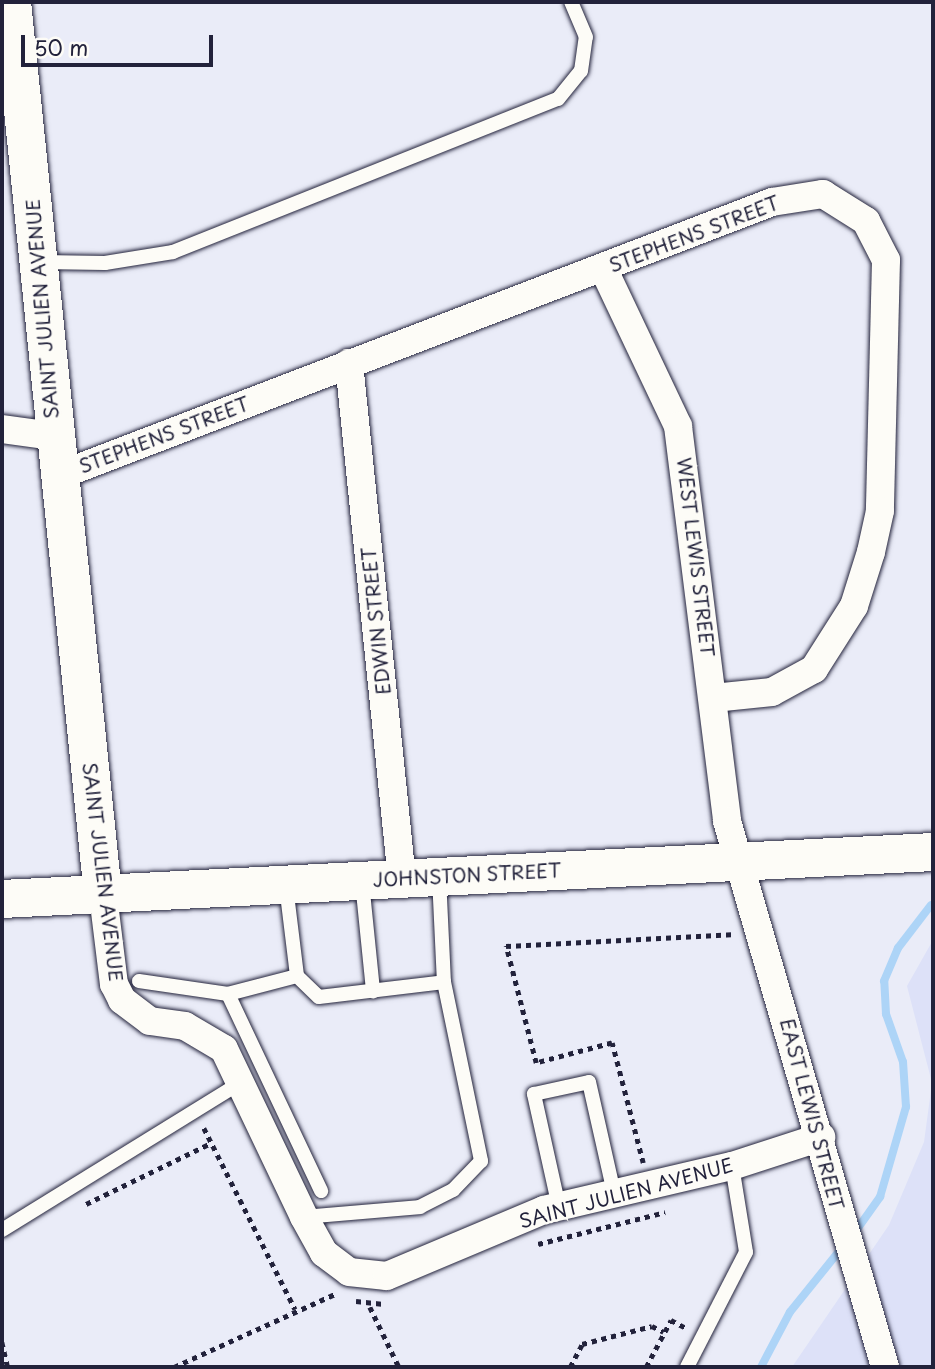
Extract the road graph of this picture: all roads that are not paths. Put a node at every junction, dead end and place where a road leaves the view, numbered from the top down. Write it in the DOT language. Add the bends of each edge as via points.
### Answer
graph roads {
  1 [pos="12,2"];
  2 [pos="572,2"];
  3 [pos="11,86"];
  4 [pos="40,262"];
  5 [pos="603,268"];
  6 [pos="349,363"];
  7 [pos="2,429"];
  8 [pos="53,436"];
  9 [pos="58,476"];
  10 [pos="713,698"];
  11 [pos="933,852"];
  12 [pos="739,861"];
  13 [pos="420,877"];
  14 [pos="362,881"];
  15 [pos="286,885"];
  16 [pos="103,895"];
  17 [pos="2,899"];
  18 [pos="297,976"];
  19 [pos="139,981"];
  20 [pos="444,982"];
  21 [pos="373,990"];
  22 [pos="228,995"];
  23 [pos="243,1081"];
  24 [pos="821,1137"];
  25 [pos="732,1166"];
  26 [pos="321,1191"];
  27 [pos="614,1193"];
  28 [pos="559,1207"];
  29 [pos="304,1217"];
  30 [pos="2,1230"];
  31 [pos="687,1367"];
  32 [pos="885,1367"];
  1 -- 3 [label="main road, SAINT JULIEN AVENUE"];
  2 -- 4 [label="lane" via="586,37 581,71 558,99 173,253 106,263"];
  3 -- 4 [label="main road, SAINT JULIEN AVENUE"];
  4 -- 8 [label="main road, SAINT JULIEN AVENUE"];
  5 -- 6 [label="street, STEPHENS STREET"];
  5 -- 10 [label="street, WEST LEWIS STREET" via="678,426"];
  5 -- 10 [label="street, STEPHENS STREET" via="805,194 823,194 853,209 883,250 888,283 880,510 854,606 833,645 802,679 772,692"];
  6 -- 9 [label="street, STEPHENS STREET"];
  6 -- 13 [label="street, EDWIN STREET"];
  7 -- 8 [label="street"];
  8 -- 9 [label="main road, SAINT JULIEN AVENUE"];
  9 -- 16 [label="main road, SAINT JULIEN AVENUE"];
  10 -- 12 [label="street, WEST LEWIS STREET" via="718,769"];
  11 -- 12 [label="main road, JOHNSTON STREET"];
  12 -- 13 [label="main road, JOHNSTON STREET"];
  12 -- 24 [label="street, EAST LEWIS STREET"];
  13 -- 14 [label="main road, JOHNSTON STREET"];
  13 -- 20 [label="lane"];
  14 -- 15 [label="main road, JOHNSTON STREET"];
  14 -- 21 [label="lane"];
  15 -- 16 [label="main road, JOHNSTON STREET"];
  15 -- 18 [label="lane"];
  16 -- 17 [label="main road, JOHNSTON STREET"];
  16 -- 23 [label="street, SAINT JULIEN AVENUE" via="114,984 122,1000 150,1021 206,1034 224,1049"];
  18 -- 21 [label="lane" via="319,997"];
  18 -- 22 [label="lane"];
  19 -- 22 [label="lane"];
  20 -- 21 [label="lane"];
  20 -- 29 [label="lane" via="481,1161 453,1190 420,1208"];
  22 -- 26 [label="lane"];
  23 -- 29 [label="street, SAINT JULIEN AVENUE"];
  23 -- 30 [label="lane"];
  24 -- 25 [label="street, SAINT JULIEN AVENUE"];
  24 -- 32 [label="street, EAST LEWIS STREET"];
  25 -- 27 [label="street, SAINT JULIEN AVENUE"];
  25 -- 31 [label="lane" via="746,1252"];
  27 -- 28 [label="street, SAINT JULIEN AVENUE"];
  27 -- 28 [label="lane" via="589,1082 534,1094"];
  28 -- 29 [label="street, SAINT JULIEN AVENUE" via="387,1276 349,1272 324,1253"];
}
